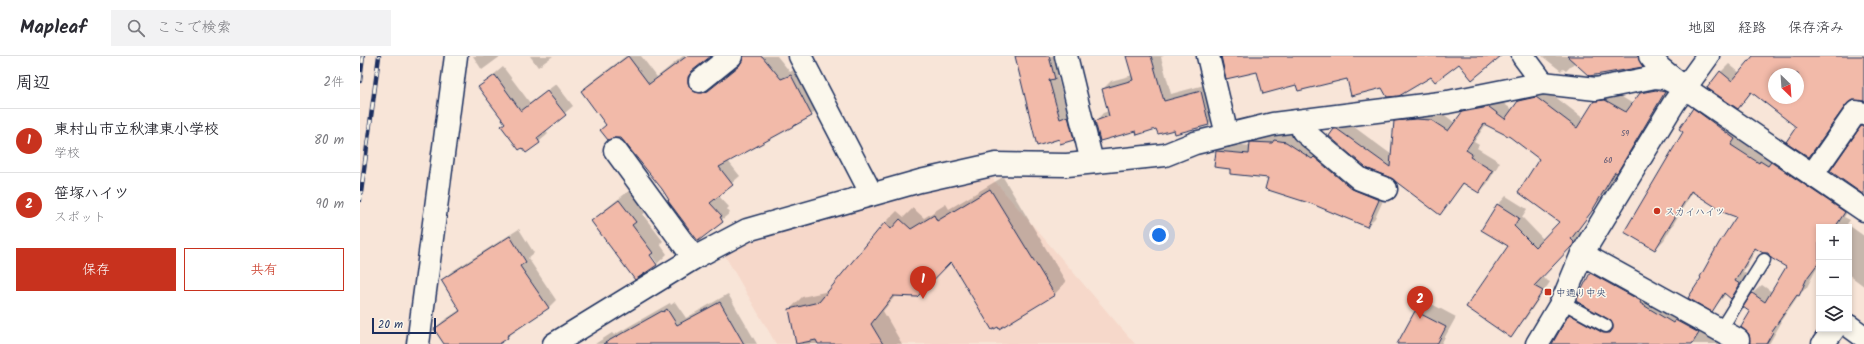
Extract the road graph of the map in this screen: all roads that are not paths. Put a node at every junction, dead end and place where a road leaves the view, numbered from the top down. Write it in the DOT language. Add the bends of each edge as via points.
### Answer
graph roads {
  1 [pos="456,56"];
  2 [pos="731,56"];
  3 [pos="800,56"];
  4 [pos="1066,56"];
  5 [pos="1208,56"];
  6 [pos="1523,56"];
  7 [pos="1650,56"];
  8 [pos="1708,56"];
  9 [pos="700,82"];
  10 [pos="1543,83"];
  11 [pos="1685,88"];
  12 [pos="1864,114"];
  13 [pos="1302,121"];
  14 [pos="1227,135"];
  15 [pos="616,150"];
  16 [pos="1092,162"];
  17 [pos="1812,175"];
  18 [pos="1386,189"];
  19 [pos="872,193"];
  20 [pos="1864,210"];
  21 [pos="1582,254"];
  22 [pos="694,258"];
  23 [pos="1764,260"];
  24 [pos="1562,302"];
  25 [pos="1606,326"];
  26 [pos="1852,328"];
  27 [pos="1832,332"];
  28 [pos="1730,335"];
  29 [pos="1864,337"];
  30 [pos="562,342"];
  31 [pos="418,344"];
  32 [pos="1537,344"];
  33 [pos="1823,344"];
  1 -- 31 [label="street"];
  2 -- 9 [label="street"];
  3 -- 19 [label="street"];
  4 -- 16 [label="street"];
  5 -- 14 [label="street"];
  6 -- 10 [label="street"];
  7 -- 11 [label="street" via="1660,68"];
  8 -- 11 [label="street"];
  10 -- 11 [label="street" via="1596,89 1656,77 1665,78"];
  10 -- 13 [label="street" via="1448,102"];
  11 -- 17 [label="street"];
  11 -- 21 [label="street"];
  12 -- 17 [label="street" via="1856,112"];
  13 -- 14 [label="street" via="1274,124"];
  13 -- 18 [label="street" via="1303,131 1360,179"];
  14 -- 16 [label="street" via="1165,155"];
  15 -- 22 [label="street"];
  16 -- 19 [label="street" via="1067,165 996,164"];
  17 -- 20 [label="street"];
  19 -- 22 [label="street" via="747,230"];
  21 -- 24 [label="street"];
  21 -- 28 [label="street"];
  22 -- 30 [label="street"];
  23 -- 28 [label="lane"];
  24 -- 25 [label="lane"];
  24 -- 32 [label="street"];
  26 -- 29 [label="street"];
  27 -- 33 [label="street"];
}
